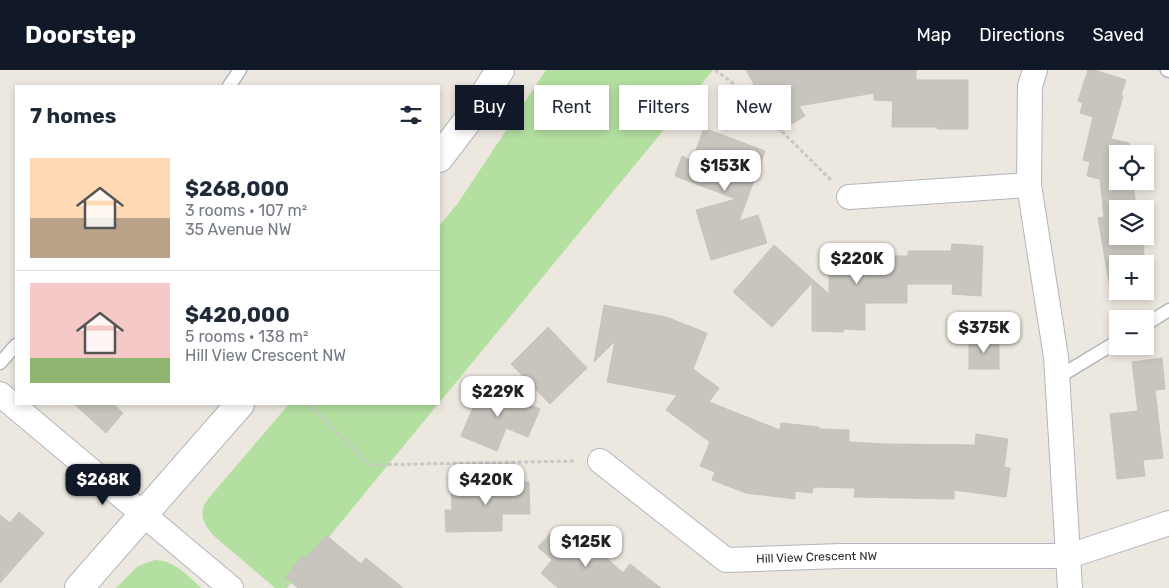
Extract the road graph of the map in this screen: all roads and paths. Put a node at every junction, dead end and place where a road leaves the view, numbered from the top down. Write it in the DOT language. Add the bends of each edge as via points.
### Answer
graph roads {
  1 [pos="240,70"];
  2 [pos="500,70"];
  3 [pos="715,70"];
  4 [pos="1035,70"];
  5 [pos="230,85"];
  6 [pos="440,157"];
  7 [pos="1029,185"];
  8 [pos="849,197"];
  9 [pos="1169,310"];
  10 [pos="1154,319"];
  11 [pos="15,346"];
  12 [pos="1109,346"];
  13 [pos="0,363"];
  14 [pos="1057,378"];
  15 [pos="0,394"];
  16 [pos="239,405"];
  17 [pos="309,405"];
  18 [pos="600,461"];
  19 [pos="142,514"];
  20 [pos="1169,523"];
  21 [pos="1069,556"];
  22 [pos="79,588"];
  23 [pos="231,588"];
  24 [pos="1070,588"];
  1 -- 5 [label="lane"];
  2 -- 6 [label="street" via="472,115"];
  3 -- 8 [label="path" via="734,84"];
  4 -- 7 [label="street" via="1030,86"];
  7 -- 8 [label="street"];
  7 -- 14 [label="street"];
  9 -- 10 [label="lane"];
  11 -- 13 [label="lane"];
  12 -- 14 [label="lane"];
  14 -- 21 [label="street"];
  15 -- 19 [label="street"];
  16 -- 19 [label="street"];
  17 -- 18 [label="path" via="370,465"];
  18 -- 21 [label="street, Hill View Crescent NW" via="726,560 841,556"];
  19 -- 22 [label="street"];
  19 -- 23 [label="street"];
  20 -- 21 [label="street, Hill View Crescent NW"];
  21 -- 24 [label="street"];
}
